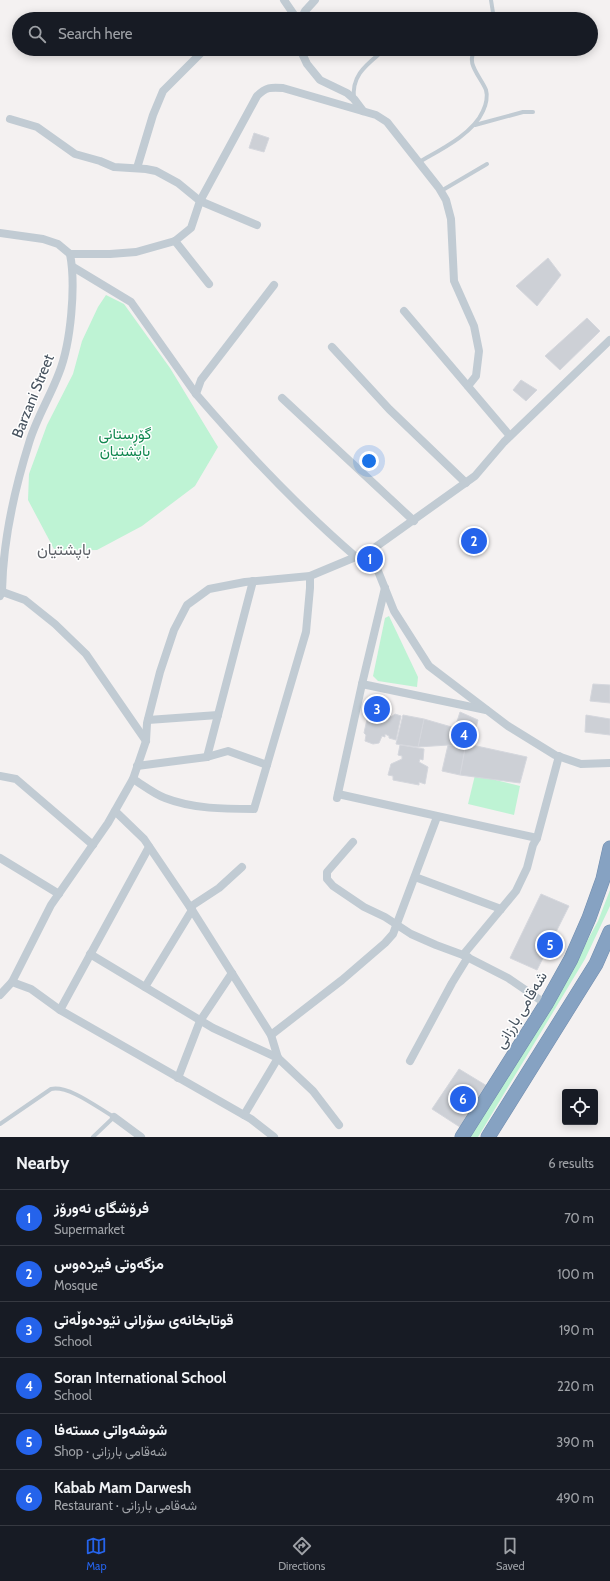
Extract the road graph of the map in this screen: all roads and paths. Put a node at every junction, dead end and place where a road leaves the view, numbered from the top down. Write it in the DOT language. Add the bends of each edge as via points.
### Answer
graph roads {
  1 [pos="284,0"];
  2 [pos="316,0"];
  3 [pos="491,0"];
  4 [pos="292,12"];
  5 [pos="304,12"];
  6 [pos="493,12"];
  7 [pos="198,56"];
  8 [pos="303,56"];
  9 [pos="377,56"];
  10 [pos="472,56"];
  11 [pos="354,99"];
  12 [pos="363,111"];
  13 [pos="533,112"];
  14 [pos="10,119"];
  15 [pos="474,125"];
  16 [pos="418,162"];
  17 [pos="487,164"];
  18 [pos="137,168"];
  19 [pos="441,191"];
  20 [pos="200,201"];
  21 [pos="257,225"];
  22 [pos="0,233"];
  23 [pos="176,241"];
  24 [pos="70,254"];
  25 [pos="73,267"];
  26 [pos="209,284"];
  27 [pos="274,285"];
  28 [pos="404,311"];
  29 [pos="610,340"];
  30 [pos="332,347"];
  31 [pos="468,386"];
  32 [pos="196,394"];
  33 [pos="282,398"];
  34 [pos="510,436"];
  35 [pos="466,483"];
  36 [pos="414,521"];
  37 [pos="0,547"];
  38 [pos="370,551"];
  39 [pos="4,554"];
  40 [pos="356,557"];
  41 [pos="310,576"];
  42 [pos="253,581"];
  43 [pos="385,588"];
  44 [pos="1,592"];
  45 [pos="362,684"];
  46 [pos="488,710"];
  47 [pos="218,716"];
  48 [pos="148,720"];
  49 [pos="146,742"];
  50 [pos="559,756"];
  51 [pos="207,758"];
  52 [pos="610,763"];
  53 [pos="268,764"];
  54 [pos="137,766"];
  55 [pos="0,776"];
  56 [pos="133,779"];
  57 [pos="114,811"];
  58 [pos="437,817"];
  59 [pos="537,838"];
  60 [pos="353,842"];
  61 [pos="93,845"];
  62 [pos="150,847"];
  63 [pos="610,848"];
  64 [pos="0,858"];
  65 [pos="242,867"];
  66 [pos="415,877"];
  67 [pos="59,894"];
  68 [pos="191,909"];
  69 [pos="501,909"];
  70 [pos="396,924"];
  71 [pos="610,932"];
  72 [pos="90,954"];
  73 [pos="465,956"];
  74 [pos="232,973"];
  75 [pos="12,982"];
  76 [pos="145,988"];
  77 [pos="0,995"];
  78 [pos="546,1004"];
  79 [pos="60,1010"];
  80 [pos="200,1021"];
  81 [pos="271,1035"];
  82 [pos="278,1058"];
  83 [pos="410,1061"];
  84 [pos="178,1078"];
  85 [pos="244,1115"];
  86 [pos="114,1117"];
  87 [pos="0,1124"];
  88 [pos="339,1125"];
  89 [pos="93,1137"];
  90 [pos="142,1137"];
  91 [pos="274,1137"];
  92 [pos="462,1137"];
  93 [pos="488,1137"];
  1 -- 4 [label="street"];
  2 -- 5 [label="street"];
  3 -- 6 [label="lane"];
  7 -- 18 [label="street" via="163,91"];
  8 -- 11 [label="street" via="306,64 320,80"];
  9 -- 11 [label="lane" via="356,79 353,88"];
  10 -- 15 [label="lane" via="475,70 487,91 483,112"];
  11 -- 12 [label="street"];
  12 -- 16 [label="street" via="387,122"];
  12 -- 20 [label="street" via="283,88 272,87 262,91"];
  13 -- 15 [label="lane" via="523,112"];
  14 -- 18 [label="street" via="37,127 75,154 114,167"];
  15 -- 16 [label="lane" via="446,147"];
  16 -- 19 [label="street"];
  17 -- 19 [label="lane"];
  18 -- 20 [label="street" via="156,171 178,183"];
  19 -- 31 [label="street" via="451,219 454,281 474,326 479,351 476,376"];
  20 -- 21 [label="street"];
  20 -- 23 [label="street" via="191,228"];
  22 -- 24 [label="street" via="43,239 58,244"];
  23 -- 24 [label="street" via="136,252"];
  23 -- 26 [label="street"];
  24 -- 25 [label="street, Barzani Street"];
  25 -- 32 [label="street" via="131,302"];
  25 -- 39 [label="street, Barzani Street" via="71,315 66,348 60,372 29,441"];
  27 -- 32 [label="street" via="201,380"];
  28 -- 31 [label="street"];
  29 -- 34 [label="street"];
  30 -- 35 [label="street" via="389,409"];
  31 -- 34 [label="street"];
  32 -- 40 [label="street" via="280,487"];
  33 -- 36 [label="street"];
  34 -- 35 [label="street"];
  35 -- 36 [label="street"];
  36 -- 38 [label="street"];
  37 -- 39 [label="street"];
  38 -- 40 [label="street"];
  38 -- 43 [label="street"];
  39 -- 44 [label="street, Barzani Street"];
  40 -- 41 [label="street"];
  41 -- 42 [label="street"];
  41 -- 53 [label="street" via="306,632"];
  42 -- 47 [label="street"];
  42 -- 48 [label="street" via="209,589 187,605 174,630"];
  43 -- 45 [label="street"];
  43 -- 46 [label="street" via="394,611 429,666"];
  44 -- 49 [label="street" via="25,600 86,654"];
  45 -- 46 [label="street"];
  45 -- 58 [label="street" via="337,796"];
  46 -- 50 [label="street" via="508,726"];
  47 -- 48 [label="street"];
  47 -- 51 [label="street"];
  48 -- 49 [label="street"];
  49 -- 54 [label="street"];
  50 -- 52 [label="street" via="581,764"];
  50 -- 59 [label="street"];
  51 -- 53 [label="street" via="228,751"];
  51 -- 54 [label="street"];
  53 -- 56 [label="street" via="254,809 217,809 184,803 164,798"];
  54 -- 56 [label="street"];
  55 -- 61 [label="street" via="16,779"];
  56 -- 57 [label="street"];
  57 -- 61 [label="street"];
  57 -- 62 [label="street" via="144,838"];
  58 -- 59 [label="street"];
  58 -- 66 [label="street"];
  59 -- 69 [label="street" via="516,891"];
  60 -- 70 [label="street" via="327,872 327,879 343,895"];
  61 -- 67 [label="street"];
  62 -- 68 [label="street"];
  62 -- 72 [label="street"];
  63 -- 78 [label="highway, شەقامی بارزانی" via="603,879 589,918 571,959"];
  64 -- 67 [label="street"];
  65 -- 68 [label="street"];
  66 -- 69 [label="street"];
  66 -- 70 [label="street"];
  67 -- 75 [label="street"];
  68 -- 74 [label="street"];
  68 -- 76 [label="street"];
  69 -- 73 [label="street"];
  70 -- 73 [label="street" via="411,934"];
  70 -- 81 [label="street" via="393,934 385,943"];
  71 -- 93 [label="highway" via="596,964"];
  72 -- 76 [label="street"];
  72 -- 79 [label="street"];
  73 -- 78 [label="street" via="508,978"];
  73 -- 83 [label="street"];
  74 -- 80 [label="street"];
  74 -- 81 [label="street"];
  75 -- 77 [label="street"];
  75 -- 79 [label="street" via="31,989"];
  76 -- 80 [label="street"];
  78 -- 92 [label="highway, شەقامی بارزانی"];
  79 -- 84 [label="street"];
  80 -- 82 [label="street"];
  80 -- 84 [label="street"];
  81 -- 82 [label="street"];
  82 -- 85 [label="street"];
  82 -- 88 [label="street" via="313,1091"];
  84 -- 85 [label="street"];
  85 -- 91 [label="street"];
  86 -- 87 [label="lane" via="67,1090 58,1088 51,1089"];
  86 -- 89 [label="lane"];
  86 -- 90 [label="street"];
}
